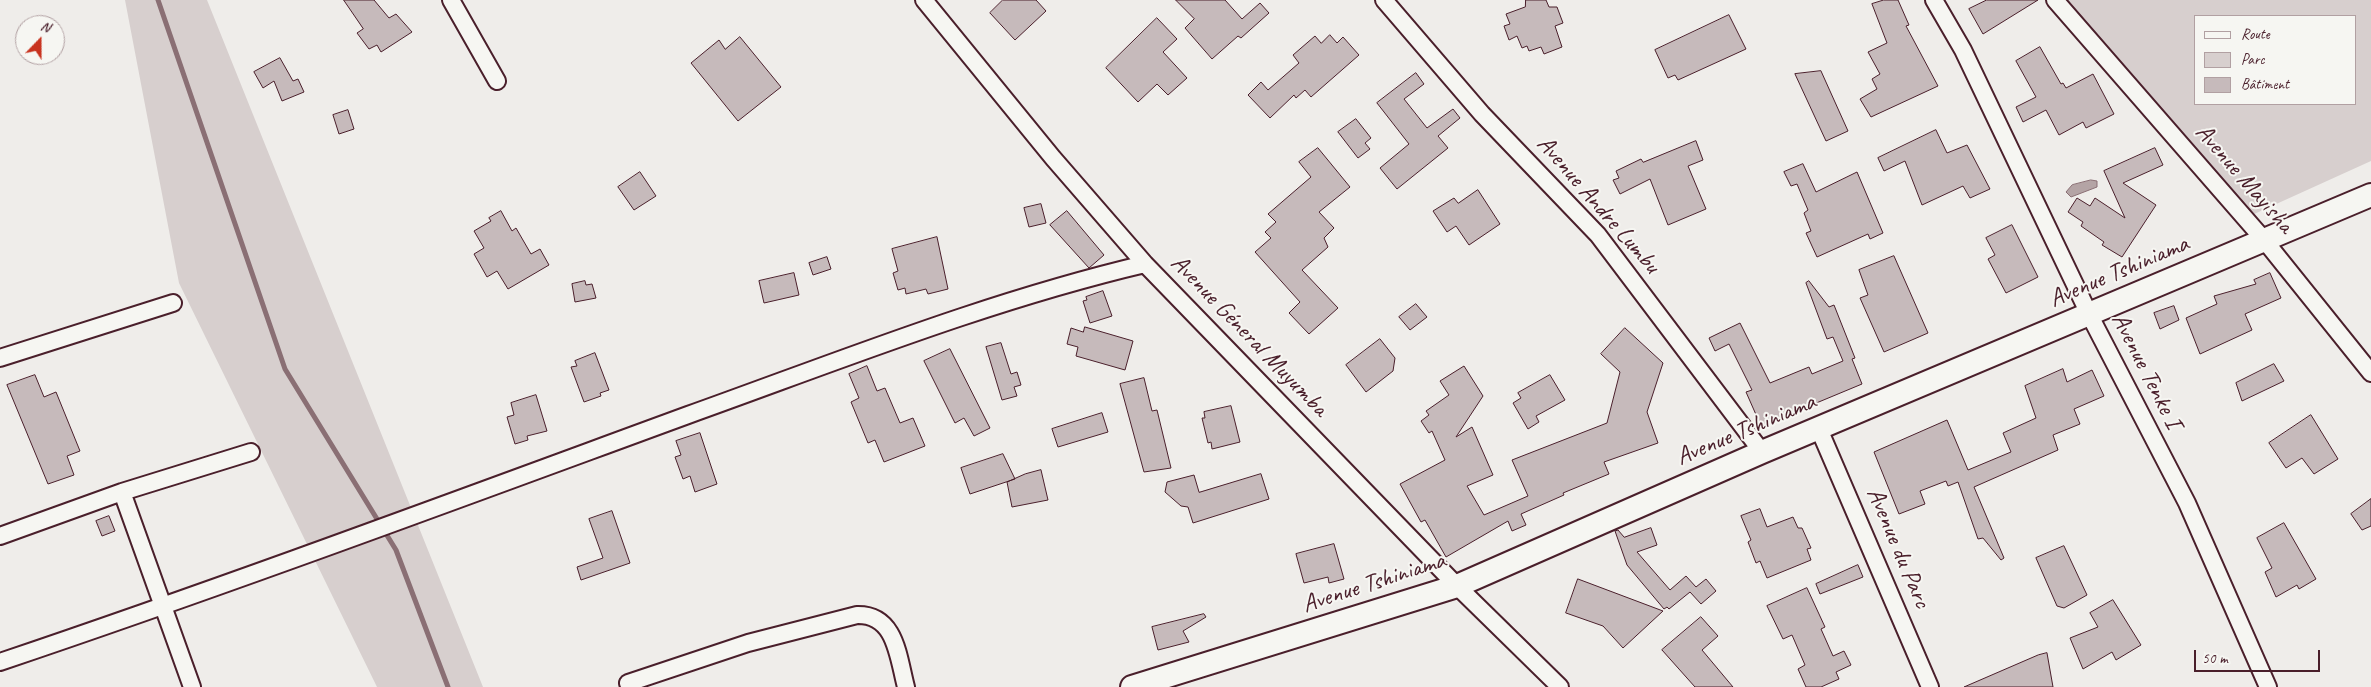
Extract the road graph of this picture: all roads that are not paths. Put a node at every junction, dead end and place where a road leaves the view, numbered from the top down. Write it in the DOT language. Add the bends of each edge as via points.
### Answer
graph roads {
  1 [pos="451,0"];
  2 [pos="924,0"];
  3 [pos="1384,0"];
  4 [pos="1934,0"];
  5 [pos="2055,0"];
  6 [pos="497,81"];
  7 [pos="2371,195"];
  8 [pos="2265,241"];
  9 [pos="1144,264"];
  10 [pos="173,303"];
  11 [pos="2089,314"];
  12 [pos="0,358"];
  13 [pos="2371,373"];
  14 [pos="1819,429"];
  15 [pos="251,452"];
  16 [pos="1762,452"];
  17 [pos="122,492"];
  18 [pos="0,536"];
  19 [pos="1457,586"];
  20 [pos="164,607"];
  21 [pos="0,662"];
  22 [pos="628,683"];
  23 [pos="192,687"];
  24 [pos="906,687"];
  25 [pos="1132,687"];
  26 [pos="1560,687"];
  27 [pos="1930,687"];
  28 [pos="2268,687"];
  1 -- 6 [label="street"];
  2 -- 9 [label="street, Avenue Géneral Muyumba"];
  3 -- 16 [label="street, Avenue Andre Lumbu" via="1482,114 1598,235"];
  4 -- 11 [label="street, Avenue Tenke I" via="1963,50"];
  5 -- 8 [label="street, Avenue Mayisha"];
  7 -- 8 [label="street, Avenue Tshiniama"];
  8 -- 11 [label="street, Avenue Tshiniama"];
  8 -- 13 [label="street, Avenue Mayisha"];
  9 -- 19 [label="street, Avenue Géneral Muyumba"];
  9 -- 20 [label="street" via="1083,279 948,321"];
  10 -- 12 [label="street"];
  11 -- 14 [label="street, Avenue Tshiniama"];
  11 -- 28 [label="street, Avenue Tenke I" via="2187,503"];
  14 -- 16 [label="street, Avenue Tshiniama"];
  14 -- 27 [label="street, Avenue du Parc"];
  15 -- 17 [label="street"];
  16 -- 19 [label="street, Avenue Tshiniama"];
  17 -- 18 [label="street"];
  17 -- 20 [label="street"];
  19 -- 25 [label="street, Avenue Tshiniama"];
  19 -- 26 [label="street, Avenue Géneral Muyumba"];
  20 -- 21 [label="street"];
  20 -- 23 [label="street"];
  22 -- 24 [label="street" via="748,643 857,614 870,614 884,623 894,641"];
}
